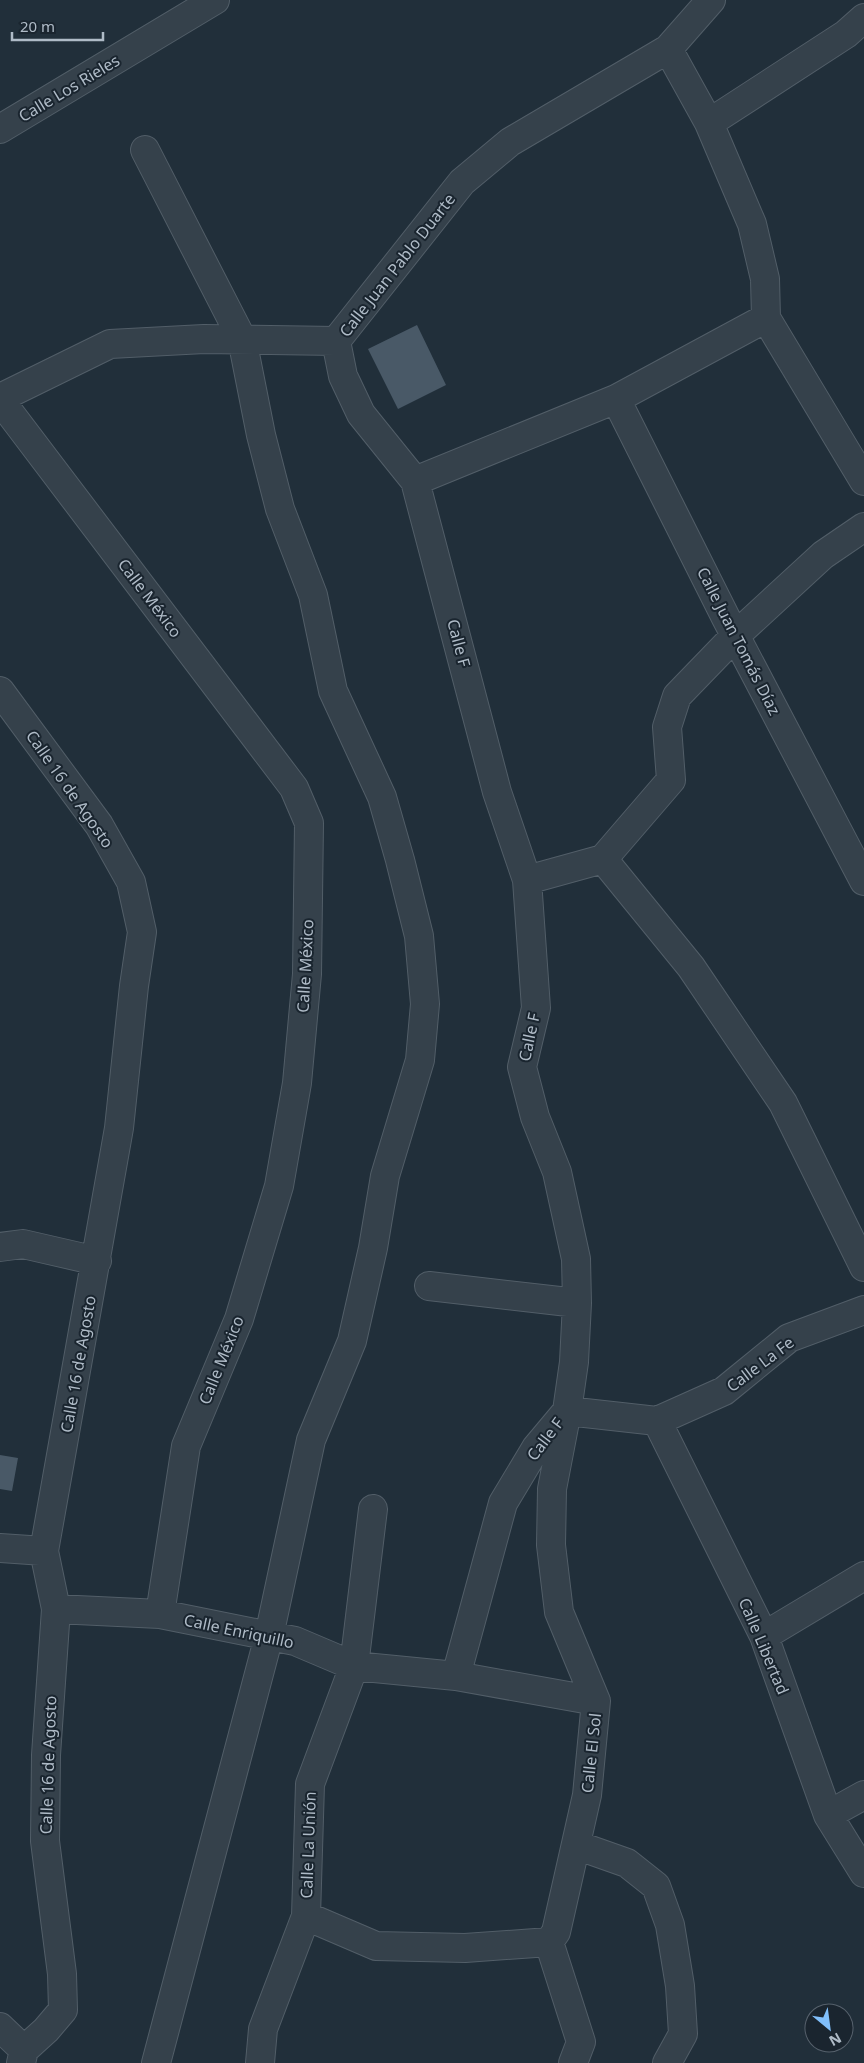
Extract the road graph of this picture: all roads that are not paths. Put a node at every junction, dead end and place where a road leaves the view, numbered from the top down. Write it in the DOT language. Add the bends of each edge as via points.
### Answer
graph roads {
  1 [pos="215,0"];
  2 [pos="711,0"];
  3 [pos="863,21"];
  4 [pos="668,50"];
  5 [pos="709,123"];
  6 [pos="0,129"];
  7 [pos="145,150"];
  8 [pos="766,318"];
  9 [pos="242,339"];
  10 [pos="336,342"];
  11 [pos="0,399"];
  12 [pos="616,399"];
  13 [pos="415,481"];
  14 [pos="864,481"];
  15 [pos="864,527"];
  16 [pos="735,636"];
  17 [pos="0,691"];
  18 [pos="603,859"];
  19 [pos="527,880"];
  20 [pos="864,881"];
  21 [pos="0,1247"];
  22 [pos="97,1261"];
  23 [pos="864,1267"];
  24 [pos="429,1286"];
  25 [pos="577,1303"];
  26 [pos="864,1310"];
  27 [pos="568,1410"];
  28 [pos="657,1421"];
  29 [pos="373,1509"];
  30 [pos="0,1548"];
  31 [pos="44,1551"];
  32 [pos="864,1576"];
  33 [pos="56,1609"];
  34 [pos="160,1614"];
  35 [pos="269,1636"];
  36 [pos="764,1636"];
  37 [pos="354,1666"];
  38 [pos="456,1676"];
  39 [pos="596,1701"];
  40 [pos="864,1795"];
  41 [pos="828,1815"];
  42 [pos="576,1845"];
  43 [pos="864,1873"];
  44 [pos="306,1916"];
  45 [pos="549,1942"];
  46 [pos="0,2028"];
  47 [pos="23,2056"];
  48 [pos="156,2063"];
  49 [pos="260,2063"];
  50 [pos="573,2063"];
  51 [pos="667,2063"];
  1 -- 6 [label="street, Calle Los Rieles"];
  2 -- 4 [label="street, Calle Juan Pablo Duarte"];
  3 -- 5 [label="street"];
  4 -- 5 [label="street"];
  4 -- 10 [label="street, Calle Juan Pablo Duarte" via="510,142 462,182"];
  5 -- 8 [label="street" via="752,224 765,279"];
  7 -- 9 [label="street"];
  8 -- 12 [label="street"];
  8 -- 14 [label="street"];
  9 -- 10 [label="street, Calle Juan Pablo Duarte"];
  9 -- 11 [label="street, Calle Juan Pablo Duarte" via="110,344"];
  9 -- 35 [label="street" via="280,509 313,595 333,691 382,797 400,860 419,936 425,1004 420,1060 385,1176 352,1341 311,1440"];
  10 -- 13 [label="street, Calle F" via="343,376 361,414"];
  11 -- 34 [label="street, Calle México" via="294,788 309,823 307,974 297,1083 279,1186 239,1319 186,1446"];
  12 -- 13 [label="street"];
  12 -- 16 [label="street, Calle Juan Tomás Díaz"];
  13 -- 19 [label="street, Calle F" via="497,792"];
  15 -- 16 [label="street" via="823,555"];
  16 -- 18 [label="street" via="677,696 667,727 670,780"];
  16 -- 20 [label="street, Calle Juan Tomás Díaz"];
  17 -- 22 [label="street, Calle 16 de Agosto" via="99,825 131,882 142,932 119,1128"];
  18 -- 19 [label="street"];
  18 -- 23 [label="street" via="691,967 783,1103"];
  19 -- 25 [label="street, Calle F" via="536,1008 522,1067 535,1117 557,1172 576,1259"];
  21 -- 22 [label="street" via="23,1244"];
  22 -- 31 [label="street, Calle 16 de Agosto"];
  24 -- 25 [label="street"];
  25 -- 27 [label="street, Calle F"];
  26 -- 28 [label="street, Calle La Fe" via="789,1338 724,1391"];
  27 -- 28 [label="street"];
  27 -- 38 [label="street, Calle F" via="536,1448 502,1503"];
  27 -- 39 [label="street, Calle El Sol" via="552,1489 551,1545 559,1612"];
  28 -- 36 [label="street, Calle Libertad"];
  29 -- 37 [label="street, Calle La Unión"];
  30 -- 31 [label="street"];
  31 -- 33 [label="street, Calle 16 de Agosto"];
  32 -- 36 [label="street"];
  33 -- 34 [label="street, Calle Enriquillo"];
  33 -- 47 [label="street, Calle 16 de Agosto" via="46,1755 45,1841 62,1974 63,2010"];
  34 -- 35 [label="street, Calle Enriquillo"];
  35 -- 37 [label="street, Calle Enriquillo" via="295,1641"];
  35 -- 48 [label="street"];
  36 -- 41 [label="street, Calle Libertad"];
  37 -- 38 [label="street, Calle Enriquillo"];
  37 -- 44 [label="street, Calle La Unión" via="310,1784"];
  38 -- 39 [label="street, Calle Enriquillo"];
  39 -- 42 [label="street, Calle El Sol" via="587,1795"];
  40 -- 41 [label="street"];
  41 -- 43 [label="street, Calle Libertad"];
  42 -- 45 [label="street, Calle El Sol" via="556,1932"];
  42 -- 51 [label="street" via="627,1863 656,1886 670,1925 681,1996 683,2034"];
  44 -- 45 [label="street" via="376,1946 465,1948"];
  44 -- 49 [label="street, Calle La Unión" via="263,2029"];
  45 -- 50 [label="street" via="581,2042"];
  46 -- 47 [label="street"];
}
